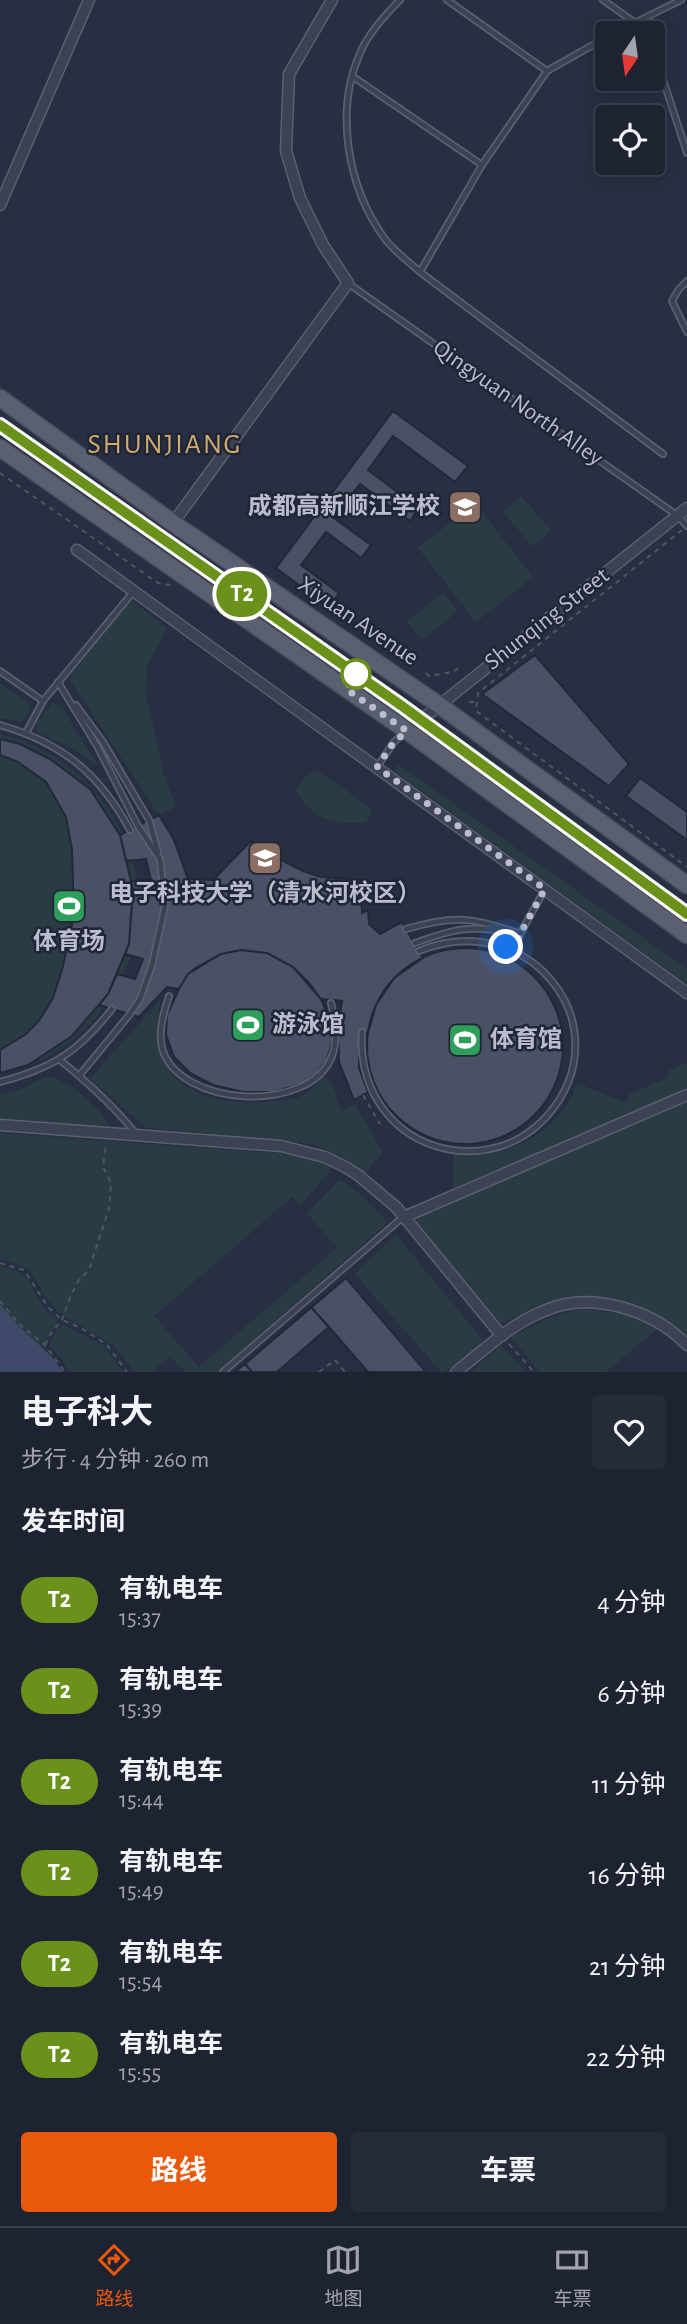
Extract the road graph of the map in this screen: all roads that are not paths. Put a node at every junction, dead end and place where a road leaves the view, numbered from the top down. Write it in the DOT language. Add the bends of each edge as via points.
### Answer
graph roads {
  1 [pos="89,0"];
  2 [pos="332,0"];
  3 [pos="400,0"];
  4 [pos="447,0"];
  5 [pos="603,0"];
  6 [pos="681,0"];
  7 [pos="633,21"];
  8 [pos="636,21"];
  9 [pos="595,44"];
  10 [pos="547,71"];
  11 [pos="352,76"];
  12 [pos="665,86"];
  13 [pos="687,153"];
  14 [pos="482,165"];
  15 [pos="0,205"];
  16 [pos="419,272"];
  17 [pos="687,281"];
  18 [pos="348,283"];
  19 [pos="687,331"];
  20 [pos="0,398"];
  21 [pos="0,448"];
  22 [pos="663,454"];
  23 [pos="687,508"];
  24 [pos="678,516"];
  25 [pos="173,523"];
  26 [pos="687,526"];
  27 [pos="77,550"];
  28 [pos="134,591"];
  29 [pos="0,671"];
  30 [pos="58,682"];
  31 [pos="43,701"];
  32 [pos="439,705"];
  33 [pos="0,725"];
  34 [pos="407,731"];
  35 [pos="26,733"];
  36 [pos="377,767"];
  37 [pos="130,830"];
  38 [pos="160,859"];
  39 [pos="687,885"];
  40 [pos="545,889"];
  41 [pos="407,929"];
  42 [pos="520,934"];
  43 [pos="687,935"];
  44 [pos="415,943"];
  45 [pos="419,951"];
  46 [pos="515,951"];
  47 [pos="687,993"];
  48 [pos="169,996"];
  49 [pos="331,1003"];
  50 [pos="112,1009"];
  51 [pos="362,1032"];
  52 [pos="60,1060"];
  53 [pos="79,1076"];
  54 [pos="0,1082"];
  55 [pos="687,1096"];
  56 [pos="0,1125"];
  57 [pos="137,1135"];
  58 [pos="404,1217"];
  59 [pos="502,1336"];
  60 [pos="687,1345"];
  61 [pos="223,1372"];
  62 [pos="456,1372"];
  1 -- 15 [label="street"];
  2 -- 18 [label="street" via="289,74 286,151 300,198"];
  3 -- 11 [label="lane" via="361,48"];
  4 -- 10 [label="lane"];
  5 -- 7 [label="lane"];
  6 -- 8 [label="lane"];
  9 -- 10 [label="lane"];
  10 -- 14 [label="lane"];
  11 -- 14 [label="lane"];
  11 -- 16 [label="lane" via="346,117 354,177 385,239"];
  12 -- 13 [label="lane"];
  14 -- 16 [label="lane"];
  16 -- 22 [label="lane"];
  17 -- 19 [label="lane" via="672,301"];
  18 -- 24 [label="lane, Qingyuan North Alley"];
  18 -- 25 [label="street"];
  20 -- 25 [label="main road, Xiyuan Avenue"];
  21 -- 34 [label="main road"];
  23 -- 24 [label="street, Shunqing Street"];
  24 -- 26 [label="lane, Qingyuan North Alley"];
  24 -- 32 [label="street, Shunqing Street"];
  25 -- 32 [label="main road, Xiyuan Avenue"];
  27 -- 28 [label="street"];
  28 -- 30 [label="lane"];
  28 -- 36 [label="street"];
  29 -- 31 [label="lane"];
  30 -- 31 [label="lane"];
  30 -- 38 [label="lane"];
  30 -- 38 [label="lane" via="103,742 149,820"];
  31 -- 35 [label="lane"];
  32 -- 34 [label="street, Shunqing Street"];
  32 -- 39 [label="main road, Xiyuan Avenue"];
  33 -- 35 [label="lane"];
  34 -- 36 [label="lane"];
  34 -- 43 [label="main road"];
  35 -- 37 [label="lane" via="63,751 87,771 108,793"];
  36 -- 40 [label="street"];
  38 -- 53 [label="lane" via="165,906 140,999"];
  40 -- 42 [label="lane"];
  40 -- 47 [label="street"];
  41 -- 42 [label="lane" via="462,918"];
  42 -- 44 [label="lane" via="477,927 455,929"];
  42 -- 46 [label="lane"];
  45 -- 46 [label="lane" via="467,939"];
  46 -- 51 [label="lane" via="544,972 560,992 574,1041 565,1089 545,1119 527,1134 505,1145 469,1152 414,1137 390,1118 373,1094 363,1066"];
  48 -- 49 [label="lane" via="161,1030 162,1049 171,1066 199,1086 240,1096 272,1096 315,1080 332,1056 336,1036"];
  50 -- 52 [label="lane"];
  52 -- 53 [label="lane"];
  52 -- 54 [label="lane"];
  53 -- 57 [label="lane"];
  55 -- 58 [label="street"];
  56 -- 57 [label="street"];
  57 -- 58 [label="street" via="281,1146 325,1157 358,1175"];
  58 -- 59 [label="street"];
  58 -- 61 [label="lane"];
  59 -- 60 [label="street" via="545,1310 592,1303 652,1318"];
  59 -- 62 [label="street"];
}
